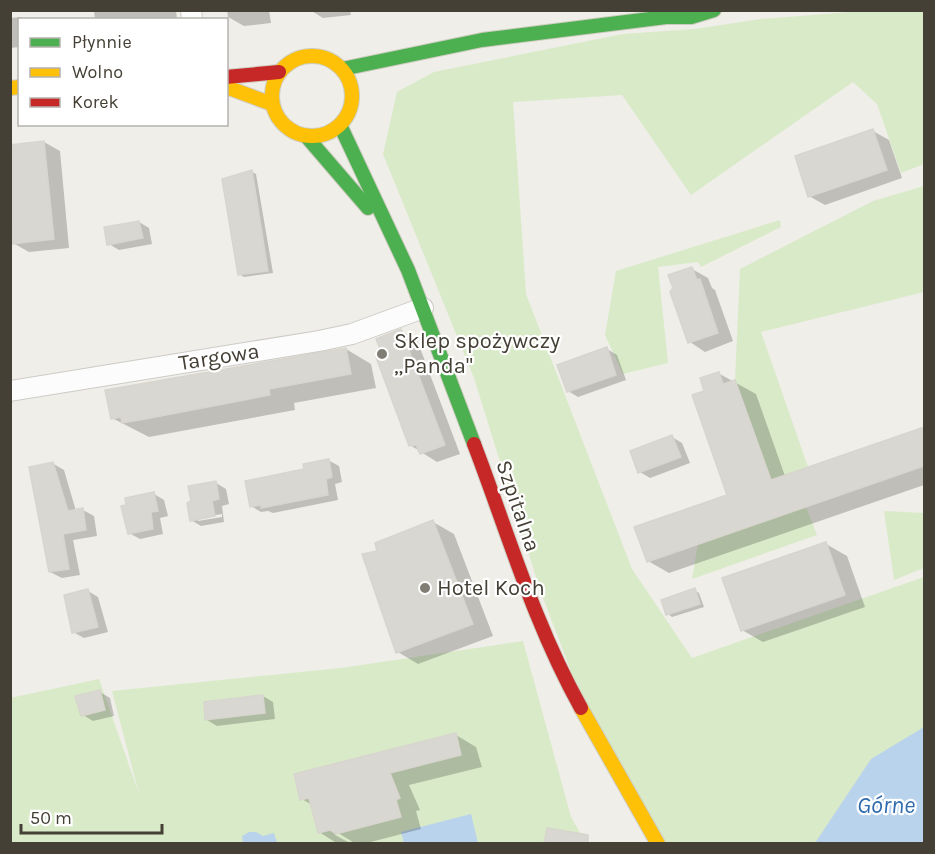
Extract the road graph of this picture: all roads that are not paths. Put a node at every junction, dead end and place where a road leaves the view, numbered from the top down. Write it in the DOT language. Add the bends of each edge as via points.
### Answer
graph roads {
  1 [pos="683,10"];
  2 [pos="714,10"];
  3 [pos="666,17"];
  4 [pos="435,49"];
  5 [pos="342,69"];
  6 [pos="279,72"];
  7 [pos="384,76"];
  8 [pos="228,77"];
  9 [pos="368,84"];
  10 [pos="228,88"];
  11 [pos="352,93"];
  12 [pos="272,104"];
  13 [pos="340,125"];
  14 [pos="306,136"];
  15 [pos="392,236"];
  16 [pos="423,308"];
  17 [pos="10,392"];
  18 [pos="658,843"];
  1 -- 3 [label="street"];
  2 -- 3 [label="street" via="691,17"];
  3 -- 4 [label="street"];
  4 -- 5 [label="street"];
  4 -- 7 [label="street"];
  5 -- 6 [label="street" via="333,61 310,55 288,63"];
  5 -- 11 [label="street"];
  6 -- 8 [label="street"];
  6 -- 12 [label="street"];
  9 -- 11 [label="street"];
  10 -- 12 [label="street"];
  11 -- 13 [label="street" via="350,110"];
  12 -- 14 [label="street" via="285,125"];
  13 -- 14 [label="street" via="324,134"];
  13 -- 15 [label="street, Szpitalna"];
  14 -- 15 [label="street, Szpitalna"];
  15 -- 16 [label="street, Szpitalna"];
  16 -- 17 [label="street, Targowa" via="352,334 319,341"];
  16 -- 18 [label="street, Szpitalna" via="539,621 566,679"];
}
